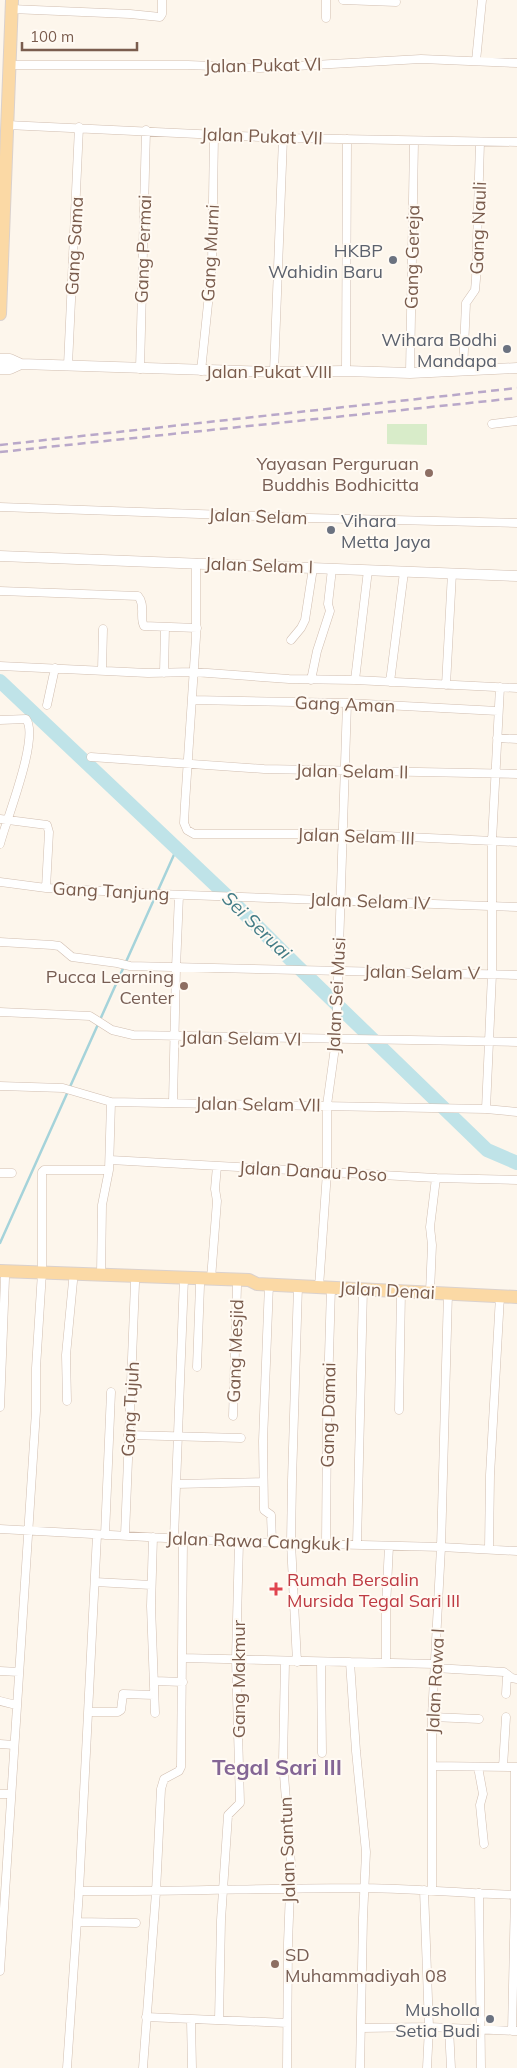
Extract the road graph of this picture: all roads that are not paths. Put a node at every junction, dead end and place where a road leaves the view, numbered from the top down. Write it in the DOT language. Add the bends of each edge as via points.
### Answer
graph roads {
  1 [pos="162,0"];
  2 [pos="326,0"];
  3 [pos="343,0"];
  4 [pos="482,0"];
  5 [pos="396,2"];
  6 [pos="12,4"];
  7 [pos="326,18"];
  8 [pos="476,61"];
  9 [pos="517,63"];
  10 [pos="9,65"];
  11 [pos="7,126"];
  12 [pos="78,127"];
  13 [pos="146,130"];
  14 [pos="214,134"];
  15 [pos="282,138"];
  16 [pos="347,140"];
  17 [pos="414,141"];
  18 [pos="480,142"];
  19 [pos="517,142"];
  20 [pos="0,314"];
  21 [pos="0,359"];
  22 [pos="21,364"];
  23 [pos="68,365"];
  24 [pos="140,368"];
  25 [pos="517,368"];
  26 [pos="0,369"];
  27 [pos="202,371"];
  28 [pos="346,371"];
  29 [pos="274,372"];
  30 [pos="463,372"];
  31 [pos="410,373"];
  32 [pos="517,421"];
  33 [pos="492,424"];
  34 [pos="0,507"];
  35 [pos="517,523"];
  36 [pos="0,556"];
  37 [pos="196,563"];
  38 [pos="313,568"];
  39 [pos="332,568"];
  40 [pos="368,570"];
  41 [pos="404,572"];
  42 [pos="452,573"];
  43 [pos="517,576"];
  44 [pos="0,591"];
  45 [pos="165,627"];
  46 [pos="197,628"];
  47 [pos="103,629"];
  48 [pos="291,640"];
  49 [pos="0,666"];
  50 [pos="55,668"];
  51 [pos="102,670"];
  52 [pos="194,672"];
  53 [pos="164,673"];
  54 [pos="311,680"];
  55 [pos="355,680"];
  56 [pos="390,682"];
  57 [pos="446,685"];
  58 [pos="500,688"];
  59 [pos="517,688"];
  60 [pos="192,700"];
  61 [pos="347,703"];
  62 [pos="47,705"];
  63 [pos="498,711"];
  64 [pos="0,720"];
  65 [pos="498,738"];
  66 [pos="517,739"];
  67 [pos="90,757"];
  68 [pos="188,765"];
  69 [pos="344,772"];
  70 [pos="495,773"];
  71 [pos="517,774"];
  72 [pos="3,819"];
  73 [pos="342,834"];
  74 [pos="492,841"];
  75 [pos="517,842"];
  76 [pos="0,844"];
  77 [pos="0,882"];
  78 [pos="46,888"];
  79 [pos="179,895"];
  80 [pos="223,896"];
  81 [pos="341,900"];
  82 [pos="492,906"];
  83 [pos="517,907"];
  84 [pos="0,942"];
  85 [pos="176,968"];
  86 [pos="338,970"];
  87 [pos="492,974"];
  88 [pos="517,975"];
  89 [pos="0,1012"];
  90 [pos="174,1037"];
  91 [pos="336,1040"];
  92 [pos="489,1041"];
  93 [pos="517,1042"];
  94 [pos="0,1086"];
  95 [pos="111,1102"];
  96 [pos="173,1102"];
  97 [pos="328,1105"];
  98 [pos="486,1109"];
  99 [pos="517,1112"];
  100 [pos="110,1160"];
  101 [pos="216,1166"];
  102 [pos="109,1170"];
  103 [pos="326,1172"];
  104 [pos="0,1173"];
  105 [pos="12,1173"];
  106 [pos="436,1178"];
  107 [pos="517,1180"];
  108 [pos="2,1275"];
  109 [pos="101,1275"];
  110 [pos="42,1276"];
  111 [pos="211,1279"];
  112 [pos="73,1280"];
  113 [pos="183,1281"];
  114 [pos="135,1283"];
  115 [pos="263,1284"];
  116 [pos="200,1285"];
  117 [pos="237,1286"];
  118 [pos="298,1286"];
  119 [pos="325,1287"];
  120 [pos="363,1289"];
  121 [pos="401,1291"];
  122 [pos="430,1292"];
  123 [pos="448,1293"];
  124 [pos="500,1296"];
  125 [pos="517,1297"];
  126 [pos="197,1367"];
  127 [pos="111,1392"];
  128 [pos="67,1401"];
  129 [pos="0,1407"];
  130 [pos="399,1410"];
  131 [pos="233,1416"];
  132 [pos="128,1435"];
  133 [pos="177,1437"];
  134 [pos="241,1438"];
  135 [pos="264,1482"];
  136 [pos="176,1484"];
  137 [pos="0,1528"];
  138 [pos="28,1531"];
  139 [pos="101,1535"];
  140 [pos="125,1536"];
  141 [pos="154,1537"];
  142 [pos="174,1538"];
  143 [pos="183,1538"];
  144 [pos="239,1542"];
  145 [pos="272,1542"];
  146 [pos="291,1543"];
  147 [pos="326,1544"];
  148 [pos="357,1544"];
  149 [pos="389,1546"];
  150 [pos="441,1546"];
  151 [pos="489,1549"];
  152 [pos="517,1551"];
  153 [pos="95,1582"];
  154 [pos="151,1585"];
  155 [pos="182,1658"];
  156 [pos="236,1659"];
  157 [pos="285,1662"];
  158 [pos="297,1662"];
  159 [pos="321,1662"];
  160 [pos="350,1662"];
  161 [pos="386,1662"];
  162 [pos="435,1666"];
  163 [pos="0,1671"];
  164 [pos="19,1672"];
  165 [pos="507,1674"];
  166 [pos="517,1679"];
  167 [pos="155,1681"];
  168 [pos="183,1682"];
  169 [pos="506,1694"];
  170 [pos="154,1695"];
  171 [pos="0,1701"];
  172 [pos="16,1704"];
  173 [pos="88,1712"];
  174 [pos="155,1713"];
  175 [pos="506,1716"];
  176 [pos="432,1717"];
  177 [pos="479,1719"];
  178 [pos="0,1744"];
  179 [pos="14,1745"];
  180 [pos="322,1753"];
  181 [pos="432,1766"];
  182 [pos="478,1766"];
  183 [pos="504,1767"];
  184 [pos="516,1767"];
  185 [pos="0,1794"];
  186 [pos="11,1794"];
  187 [pos="484,1844"];
  188 [pos="364,1888"];
  189 [pos="223,1890"];
  190 [pos="291,1890"];
  191 [pos="424,1890"];
  192 [pos="432,1890"];
  193 [pos="79,1891"];
  194 [pos="156,1892"];
  195 [pos="479,1893"];
  196 [pos="516,1895"];
  197 [pos="77,1922"];
  198 [pos="136,1923"];
  199 [pos="0,1971"];
  200 [pos="146,2017"];
  201 [pos="191,2020"];
  202 [pos="219,2020"];
  203 [pos="287,2023"];
  204 [pos="429,2027"];
  205 [pos="362,2028"];
  206 [pos="450,2028"];
  207 [pos="480,2030"];
  208 [pos="514,2031"];
  209 [pos="68,2068"];
  210 [pos="143,2068"];
  211 [pos="192,2068"];
  212 [pos="288,2068"];
  213 [pos="360,2068"];
  214 [pos="427,2068"];
  215 [pos="451,2068"];
  216 [pos="482,2068"];
  1 -- 6 [label="street" via="160,17"];
  2 -- 7 [label="street"];
  3 -- 5 [label="street"];
  4 -- 8 [label="street"];
  6 -- 10 [label="main road"];
  8 -- 9 [label="street, Jalan Pukat VI"];
  8 -- 10 [label="street, Jalan Pukat VI" via="421,59 260,68"];
  10 -- 11 [label="main road"];
  11 -- 12 [label="street, Jalan Pukat VII"];
  11 -- 20 [label="main road"];
  12 -- 13 [label="street, Jalan Pukat VII"];
  12 -- 23 [label="street, Gang Sama"];
  13 -- 14 [label="street, Jalan Pukat VII"];
  13 -- 24 [label="street, Gang Permai"];
  14 -- 15 [label="street, Jalan Pukat VII"];
  14 -- 27 [label="street, Gang Murni" via="212,265"];
  15 -- 16 [label="street, Jalan Pukat VII"];
  15 -- 29 [label="street"];
  16 -- 17 [label="street, Jalan Pukat VII"];
  16 -- 28 [label="street"];
  17 -- 18 [label="street, Jalan Pukat VII"];
  17 -- 31 [label="street, Gang Gereja"];
  18 -- 19 [label="street, Jalan Pukat VII"];
  18 -- 30 [label="street, Gang Nauli" via="476,286 466,303"];
  21 -- 22 [label="street, Jalan Pukat VIII"];
  22 -- 23 [label="street, Jalan Pukat VIII"];
  22 -- 26 [label="street, Jalan Pukat VIII"];
  23 -- 24 [label="street, Jalan Pukat VIII"];
  24 -- 27 [label="street, Jalan Pukat VIII"];
  25 -- 30 [label="street, Jalan Pukat VIII"];
  27 -- 29 [label="street, Jalan Pukat VIII"];
  28 -- 29 [label="street, Jalan Pukat VIII"];
  28 -- 31 [label="street, Jalan Pukat VIII"];
  30 -- 31 [label="street, Jalan Pukat VIII"];
  32 -- 33 [label="street"];
  34 -- 35 [label="street, Jalan Selam"];
  36 -- 37 [label="street, Jalan Selam I"];
  37 -- 38 [label="street, Jalan Selam I"];
  37 -- 46 [label="street"];
  38 -- 39 [label="street, Jalan Selam I"];
  38 -- 48 [label="street" via="305,620"];
  39 -- 40 [label="street, Jalan Selam I"];
  39 -- 54 [label="street" via="330,611"];
  40 -- 41 [label="street, Jalan Selam I"];
  40 -- 55 [label="street"];
  41 -- 42 [label="street, Jalan Selam I"];
  41 -- 56 [label="street"];
  42 -- 43 [label="street, Jalan Selam I"];
  42 -- 57 [label="street"];
  44 -- 45 [label="street" via="138,596 142,602 142,625"];
  45 -- 46 [label="street"];
  45 -- 53 [label="street"];
  46 -- 52 [label="street"];
  47 -- 51 [label="street"];
  49 -- 50 [label="street"];
  50 -- 51 [label="street"];
  50 -- 62 [label="street"];
  51 -- 53 [label="street"];
  52 -- 53 [label="street"];
  52 -- 54 [label="street"];
  52 -- 60 [label="street"];
  54 -- 55 [label="street"];
  55 -- 56 [label="street"];
  56 -- 57 [label="street"];
  57 -- 58 [label="street"];
  58 -- 59 [label="street"];
  58 -- 63 [label="street"];
  60 -- 61 [label="street, Gang Aman"];
  60 -- 68 [label="street"];
  61 -- 63 [label="street, Gang Aman"];
  61 -- 69 [label="street, Jalan Sei Musi"];
  63 -- 65 [label="street"];
  64 -- 72 [label="street" via="26,719 30,728 28,754"];
  65 -- 66 [label="street"];
  65 -- 70 [label="street"];
  67 -- 68 [label="street, Jalan Selam II"];
  68 -- 69 [label="street, Jalan Selam II"];
  68 -- 73 [label="street, Jalan Selam III" via="184,823 194,834"];
  69 -- 70 [label="street, Jalan Selam II"];
  69 -- 73 [label="street, Jalan Sei Musi"];
  70 -- 71 [label="street, Jalan Selam II"];
  70 -- 74 [label="street"];
  72 -- 76 [label="street"];
  72 -- 78 [label="street" via="47,825"];
  73 -- 74 [label="street, Jalan Selam III"];
  73 -- 81 [label="street, Jalan Sei Musi"];
  74 -- 75 [label="street, Jalan Selam III"];
  74 -- 82 [label="street"];
  77 -- 78 [label="street, Gang Tanjung"];
  78 -- 79 [label="street, Gang Tanjung"];
  79 -- 80 [label="street, Gang Tanjung"];
  79 -- 85 [label="street"];
  80 -- 81 [label="street, Jalan Selam IV"];
  81 -- 82 [label="street, Jalan Selam IV"];
  81 -- 86 [label="street, Jalan Sei Musi"];
  82 -- 83 [label="street, Jalan Selam IV"];
  82 -- 87 [label="street"];
  84 -- 85 [label="street, Jalan Selam V" via="58,946 72,956 126,966"];
  85 -- 86 [label="street, Jalan Selam V"];
  85 -- 90 [label="street"];
  86 -- 87 [label="street, Jalan Selam V"];
  86 -- 91 [label="street, Jalan Sei Musi"];
  87 -- 88 [label="street, Jalan Selam V"];
  87 -- 92 [label="street"];
  89 -- 90 [label="street, Jalan Selam VI" via="86,1015 112,1030 133,1035"];
  90 -- 91 [label="street, Jalan Selam VI"];
  90 -- 96 [label="street"];
  91 -- 92 [label="street, Jalan Selam VI"];
  91 -- 97 [label="street, Jalan Sei Musi"];
  92 -- 93 [label="street, Jalan Selam VI"];
  92 -- 98 [label="street"];
  94 -- 95 [label="street, Jalan Selam VII" via="62,1088"];
  95 -- 96 [label="street, Jalan Selam VII"];
  95 -- 100 [label="street"];
  96 -- 97 [label="street, Jalan Selam VII"];
  97 -- 98 [label="street, Jalan Selam VII"];
  97 -- 103 [label="street, Jalan Sei Musi"];
  98 -- 99 [label="street, Jalan Selam VII"];
  100 -- 101 [label="street, Jalan Danau Poso"];
  100 -- 102 [label="street"];
  101 -- 103 [label="street, Jalan Danau Poso"];
  101 -- 111 [label="street" via="217,1201"];
  102 -- 109 [label="street" via="102,1205"];
  102 -- 110 [label="street" via="42,1170"];
  103 -- 106 [label="street, Jalan Danau Poso"];
  103 -- 119 [label="street, Jalan Sei Musi"];
  104 -- 105 [label="street"];
  106 -- 107 [label="street, Jalan Danau Poso"];
  106 -- 122 [label="street" via="430,1227"];
  108 -- 110 [label="main road, Jalan Denai"];
  108 -- 129 [label="street"];
  109 -- 110 [label="main road, Jalan Denai"];
  109 -- 113 [label="main road, Jalan Denai"];
  110 -- 112 [label="main road, Jalan Denai"];
  110 -- 138 [label="street"];
  111 -- 113 [label="main road, Jalan Denai"];
  111 -- 115 [label="main road, Jalan Denai" via="249,1280"];
  112 -- 114 [label="main road, Jalan Denai"];
  112 -- 128 [label="street" via="66,1355"];
  113 -- 114 [label="main road, Jalan Denai"];
  113 -- 116 [label="main road, Jalan Denai"];
  113 -- 133 [label="street"];
  114 -- 132 [label="street, Gang Tujuh"];
  115 -- 117 [label="main road, Jalan Denai"];
  115 -- 118 [label="main road, Jalan Denai"];
  115 -- 135 [label="street"];
  116 -- 117 [label="main road, Jalan Denai"];
  116 -- 126 [label="street"];
  117 -- 131 [label="street, Gang Mesjid"];
  118 -- 119 [label="main road, Jalan Denai"];
  118 -- 146 [label="street"];
  119 -- 120 [label="main road, Jalan Denai"];
  119 -- 147 [label="street, Gang Damai"];
  120 -- 121 [label="main road, Jalan Denai"];
  120 -- 148 [label="street"];
  121 -- 122 [label="main road, Jalan Denai"];
  121 -- 130 [label="street"];
  122 -- 123 [label="main road, Jalan Denai"];
  123 -- 124 [label="main road, Jalan Denai"];
  123 -- 150 [label="street, Jalan Rawa I"];
  124 -- 125 [label="main road, Jalan Denai"];
  124 -- 151 [label="street"];
  127 -- 139 [label="street"];
  132 -- 133 [label="street"];
  132 -- 140 [label="street, Gang Tujuh"];
  133 -- 134 [label="street"];
  133 -- 136 [label="street"];
  135 -- 136 [label="street"];
  135 -- 145 [label="street" via="264,1510 271,1515"];
  136 -- 142 [label="street"];
  137 -- 138 [label="street, Jalan Rawa Cangkuk I"];
  138 -- 139 [label="street, Jalan Rawa Cangkuk I"];
  138 -- 164 [label="street"];
  139 -- 140 [label="street, Jalan Rawa Cangkuk I"];
  139 -- 153 [label="street"];
  140 -- 141 [label="street, Jalan Rawa Cangkuk I"];
  141 -- 142 [label="street, Jalan Rawa Cangkuk I"];
  141 -- 154 [label="street"];
  142 -- 143 [label="street, Jalan Rawa Cangkuk I"];
  143 -- 144 [label="street, Jalan Rawa Cangkuk I"];
  143 -- 155 [label="street"];
  144 -- 145 [label="street, Jalan Rawa Cangkuk I"];
  144 -- 156 [label="street, Gang Makmur"];
  145 -- 146 [label="street, Jalan Rawa Cangkuk I"];
  146 -- 147 [label="street, Jalan Rawa Cangkuk I"];
  146 -- 158 [label="street"];
  147 -- 148 [label="street, Jalan Rawa Cangkuk I"];
  148 -- 149 [label="street, Jalan Rawa Cangkuk I"];
  149 -- 150 [label="street, Jalan Rawa Cangkuk I"];
  149 -- 161 [label="street"];
  150 -- 151 [label="street, Jalan Rawa Cangkuk I"];
  150 -- 162 [label="street, Jalan Rawa I"];
  151 -- 152 [label="street, Jalan Rawa Cangkuk I"];
  153 -- 154 [label="street"];
  153 -- 173 [label="street"];
  154 -- 167 [label="street"];
  155 -- 156 [label="street"];
  155 -- 168 [label="street"];
  156 -- 157 [label="street"];
  156 -- 189 [label="street, Gang Makmur" via="240,1803 228,1815"];
  157 -- 158 [label="street"];
  157 -- 190 [label="street, Jalan Santun" via="283,1762"];
  158 -- 159 [label="street"];
  159 -- 160 [label="street"];
  159 -- 180 [label="street"];
  160 -- 161 [label="street"];
  160 -- 188 [label="street" via="365,1837"];
  161 -- 162 [label="street"];
  162 -- 165 [label="street"];
  162 -- 176 [label="street, Jalan Rawa I"];
  163 -- 164 [label="street"];
  164 -- 172 [label="street"];
  165 -- 166 [label="street"];
  165 -- 169 [label="street"];
  167 -- 168 [label="street"];
  167 -- 170 [label="street"];
  168 -- 194 [label="street" via="181,1768 164,1779 161,1789"];
  170 -- 173 [label="street" via="123,1694 118,1712"];
  170 -- 174 [label="street"];
  171 -- 172 [label="street"];
  172 -- 179 [label="street"];
  173 -- 193 [label="street"];
  175 -- 183 [label="street"];
  176 -- 177 [label="street"];
  176 -- 181 [label="street, Jalan Rawa I"];
  178 -- 179 [label="street"];
  179 -- 186 [label="street"];
  181 -- 182 [label="street"];
  181 -- 192 [label="street, Jalan Rawa I"];
  182 -- 183 [label="street"];
  182 -- 187 [label="street" via="483,1794 480,1805"];
  183 -- 184 [label="street"];
  184 -- 196 [label="street"];
  185 -- 186 [label="street"];
  186 -- 199 [label="street"];
  188 -- 190 [label="street"];
  188 -- 191 [label="street"];
  188 -- 205 [label="street"];
  189 -- 190 [label="street"];
  189 -- 194 [label="street"];
  189 -- 202 [label="street, Gang Makmur"];
  190 -- 203 [label="street, Jalan Santun"];
  191 -- 192 [label="street"];
  191 -- 204 [label="street"];
  192 -- 195 [label="street"];
  193 -- 194 [label="street"];
  193 -- 197 [label="street"];
  194 -- 200 [label="street"];
  195 -- 196 [label="street"];
  195 -- 207 [label="street"];
  196 -- 208 [label="street"];
  197 -- 198 [label="street"];
  197 -- 209 [label="street"];
  200 -- 201 [label="street"];
  200 -- 210 [label="street"];
  201 -- 202 [label="street"];
  201 -- 211 [label="street"];
  202 -- 203 [label="street"];
  203 -- 212 [label="street, Jalan Santun"];
  204 -- 205 [label="street"];
  204 -- 206 [label="street"];
  204 -- 214 [label="street"];
  205 -- 213 [label="street"];
  206 -- 207 [label="street"];
  206 -- 215 [label="street"];
  207 -- 208 [label="street"];
  207 -- 216 [label="street"];
}
